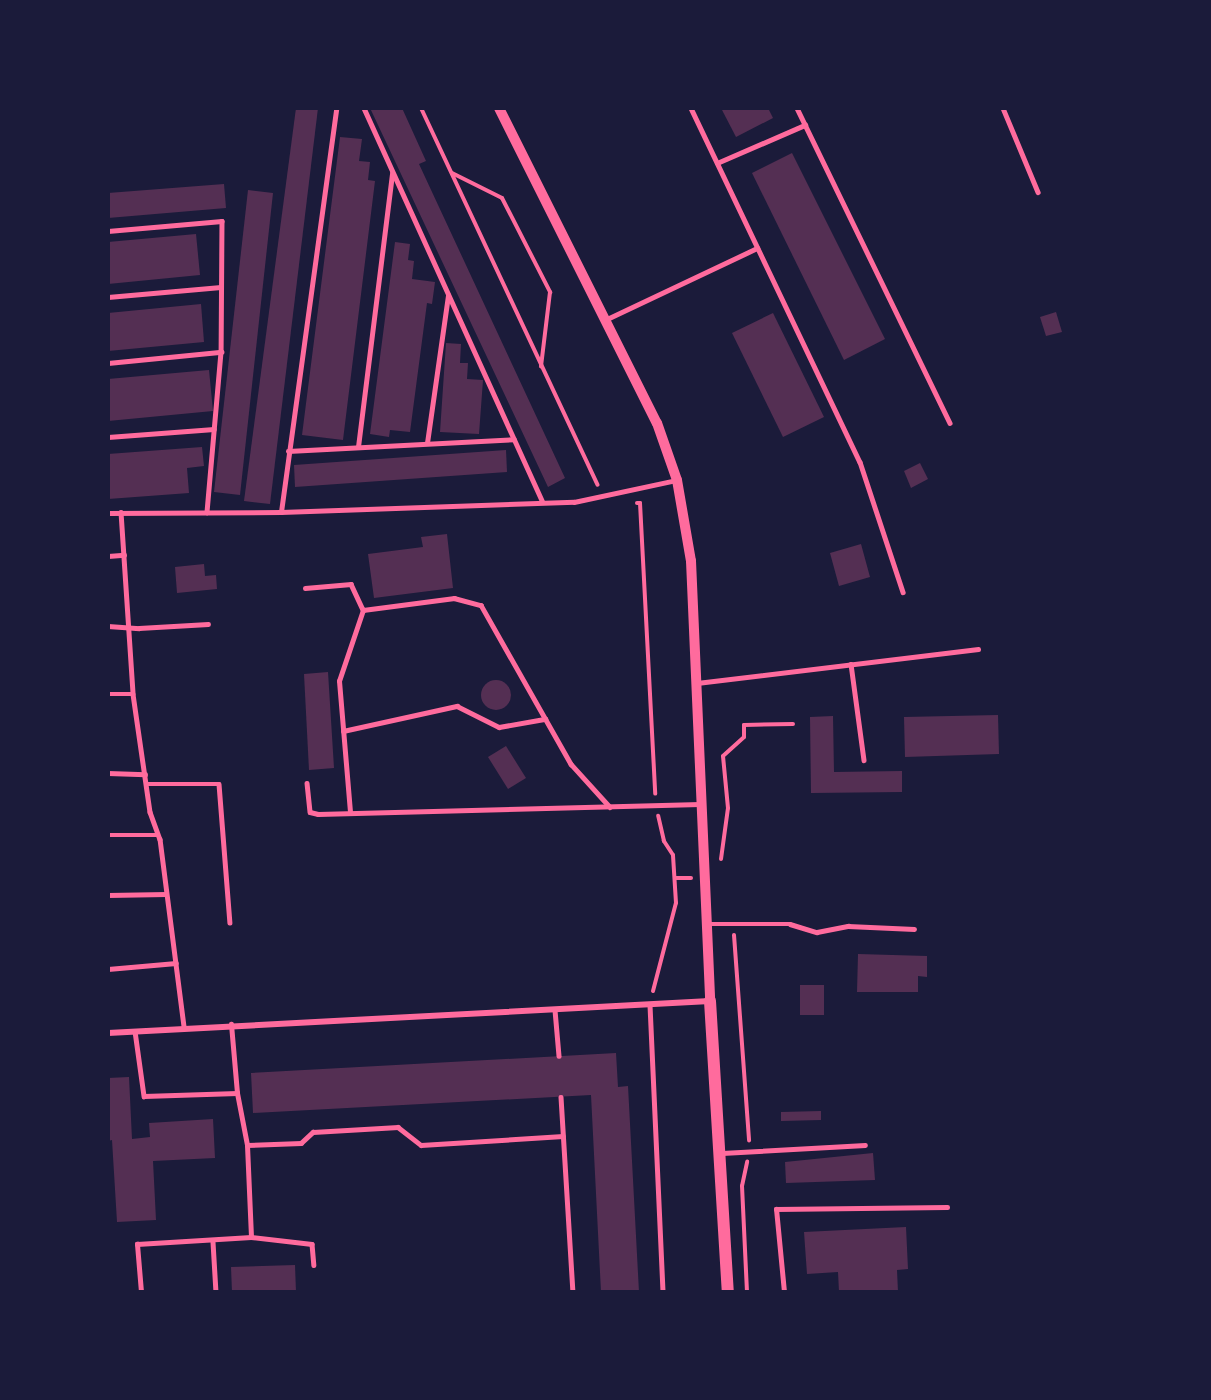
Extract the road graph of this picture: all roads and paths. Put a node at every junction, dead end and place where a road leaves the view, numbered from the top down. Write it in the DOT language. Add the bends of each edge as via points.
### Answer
graph roads {
  1 [pos="336,108"];
  2 [pos="364,108"];
  3 [pos="421,108"];
  4 [pos="499,108"];
  5 [pos="691,108"];
  6 [pos="797,108"];
  7 [pos="1003,108"];
  8 [pos="805,125"];
  9 [pos="717,163"];
  10 [pos="393,171"];
  11 [pos="450,173"];
  12 [pos="1038,192"];
  13 [pos="108,231"];
  14 [pos="757,248"];
  15 [pos="222,287"];
  16 [pos="448,294"];
  17 [pos="108,297"];
  18 [pos="607,319"];
  19 [pos="221,352"];
  20 [pos="108,363"];
  21 [pos="541,367"];
  22 [pos="950,423"];
  23 [pos="214,429"];
  24 [pos="108,437"];
  25 [pos="514,439"];
  26 [pos="427,443"];
  27 [pos="358,447"];
  28 [pos="288,451"];
  29 [pos="676,480"];
  30 [pos="605,496"];
  31 [pos="542,501"];
  32 [pos="631,503"];
  33 [pos="121,512"];
  34 [pos="207,512"];
  35 [pos="281,512"];
  36 [pos="108,513"];
  37 [pos="124,555"];
  38 [pos="108,556"];
  39 [pos="304,588"];
  40 [pos="903,592"];
  41 [pos="363,610"];
  42 [pos="208,624"];
  43 [pos="108,626"];
  44 [pos="129,626"];
  45 [pos="978,649"];
  46 [pos="851,664"];
  47 [pos="695,683"];
  48 [pos="108,694"];
  49 [pos="133,694"];
  50 [pos="545,720"];
  51 [pos="794,724"];
  52 [pos="343,731"];
  53 [pos="864,760"];
  54 [pos="108,773"];
  55 [pos="145,774"];
  56 [pos="307,783"];
  57 [pos="146,784"];
  58 [pos="700,804"];
  59 [pos="656,806"];
  60 [pos="610,807"];
  61 [pos="350,812"];
  62 [pos="108,835"];
  63 [pos="159,835"];
  64 [pos="720,866"];
  65 [pos="166,894"];
  66 [pos="108,895"];
  67 [pos="230,923"];
  68 [pos="705,924"];
  69 [pos="733,924"];
  70 [pos="914,929"];
  71 [pos="176,963"];
  72 [pos="108,969"];
  73 [pos="710,1001"];
  74 [pos="650,1005"];
  75 [pos="555,1010"];
  76 [pos="231,1024"];
  77 [pos="184,1027"];
  78 [pos="135,1030"];
  79 [pos="108,1033"];
  80 [pos="558,1056"];
  81 [pos="237,1094"];
  82 [pos="561,1096"];
  83 [pos="563,1136"];
  84 [pos="247,1145"];
  85 [pos="865,1145"];
  86 [pos="750,1151"];
  87 [pos="719,1153"];
  88 [pos="947,1207"];
  89 [pos="251,1237"];
  90 [pos="213,1242"];
  91 [pos="314,1265"];
  92 [pos="141,1292"];
  93 [pos="216,1292"];
  94 [pos="573,1292"];
  95 [pos="663,1292"];
  96 [pos="728,1292"];
  97 [pos="747,1292"];
  98 [pos="784,1292"];
  1 -- 28 [label="lane"];
  2 -- 10 [label="lane"];
  3 -- 11 [label="path"];
  4 -- 18 [label="street"];
  5 -- 9 [label="lane"];
  6 -- 8 [label="lane"];
  7 -- 12 [label="lane"];
  8 -- 9 [label="lane"];
  8 -- 22 [label="lane"];
  9 -- 14 [label="lane"];
  10 -- 16 [label="lane"];
  10 -- 27 [label="lane"];
  11 -- 21 [label="path"];
  11 -- 21 [label="path" via="502,198 550,292"];
  13 -- 15 [label="lane" via="222,221"];
  14 -- 18 [label="lane"];
  14 -- 40 [label="lane" via="860,462"];
  15 -- 17 [label="lane"];
  15 -- 19 [label="lane"];
  16 -- 25 [label="lane"];
  16 -- 26 [label="lane"];
  18 -- 29 [label="street" via="657,423"];
  19 -- 20 [label="lane"];
  19 -- 23 [label="lane"];
  21 -- 30 [label="path"];
  23 -- 24 [label="lane"];
  23 -- 34 [label="lane"];
  25 -- 26 [label="lane"];
  25 -- 31 [label="lane"];
  26 -- 27 [label="lane"];
  27 -- 28 [label="lane"];
  28 -- 35 [label="lane"];
  29 -- 30 [label="lane"];
  29 -- 47 [label="street" via="691,561"];
  30 -- 31 [label="lane" via="574,502"];
  31 -- 35 [label="lane"];
  32 -- 59 [label="path" via="640,502"];
  33 -- 34 [label="lane"];
  33 -- 36 [label="lane"];
  33 -- 37 [label="lane"];
  34 -- 35 [label="lane"];
  37 -- 38 [label="lane"];
  37 -- 44 [label="lane"];
  39 -- 41 [label="lane" via="351,584"];
  41 -- 50 [label="lane" via="454,598 481,605"];
  41 -- 52 [label="lane" via="339,681"];
  42 -- 44 [label="lane"];
  43 -- 44 [label="lane"];
  44 -- 49 [label="lane"];
  45 -- 46 [label="lane"];
  46 -- 47 [label="lane"];
  46 -- 53 [label="lane"];
  47 -- 58 [label="street"];
  48 -- 49 [label="lane"];
  49 -- 55 [label="lane"];
  50 -- 52 [label="lane" via="499,728 457,706"];
  50 -- 60 [label="lane" via="571,764"];
  51 -- 64 [label="path" via="744,725 744,737 723,756 728,808"];
  52 -- 61 [label="lane"];
  54 -- 55 [label="lane"];
  55 -- 57 [label="lane"];
  56 -- 61 [label="lane" via="310,812"];
  57 -- 63 [label="lane" via="150,812"];
  57 -- 67 [label="lane" via="219,784"];
  58 -- 59 [label="lane"];
  58 -- 68 [label="street"];
  59 -- 60 [label="lane"];
  59 -- 74 [label="path" via="664,841 673,855 676,903"];
  60 -- 61 [label="lane"];
  62 -- 63 [label="lane"];
  63 -- 65 [label="lane"];
  65 -- 66 [label="lane"];
  65 -- 71 [label="lane"];
  68 -- 69 [label="lane"];
  68 -- 73 [label="street"];
  69 -- 70 [label="lane" via="790,924 817,932 848,926"];
  69 -- 86 [label="path"];
  71 -- 72 [label="lane"];
  71 -- 77 [label="lane"];
  73 -- 74 [label="street"];
  73 -- 87 [label="main road"];
  74 -- 75 [label="street"];
  74 -- 95 [label="lane"];
  75 -- 76 [label="street"];
  75 -- 80 [label="lane"];
  76 -- 77 [label="street"];
  76 -- 81 [label="lane"];
  77 -- 78 [label="street"];
  78 -- 79 [label="street"];
  78 -- 81 [label="lane" via="144,1096"];
  81 -- 84 [label="lane"];
  82 -- 83 [label="lane"];
  83 -- 84 [label="lane" via="422,1145 398,1127 313,1132 301,1143"];
  83 -- 94 [label="lane"];
  84 -- 89 [label="lane"];
  85 -- 86 [label="lane"];
  86 -- 87 [label="lane"];
  86 -- 97 [label="path" via="742,1186"];
  87 -- 96 [label="main road"];
  88 -- 98 [label="lane" via="776,1209"];
  89 -- 90 [label="lane"];
  89 -- 91 [label="lane" via="312,1244"];
  90 -- 92 [label="lane" via="137,1244"];
  90 -- 93 [label="lane"];
}
